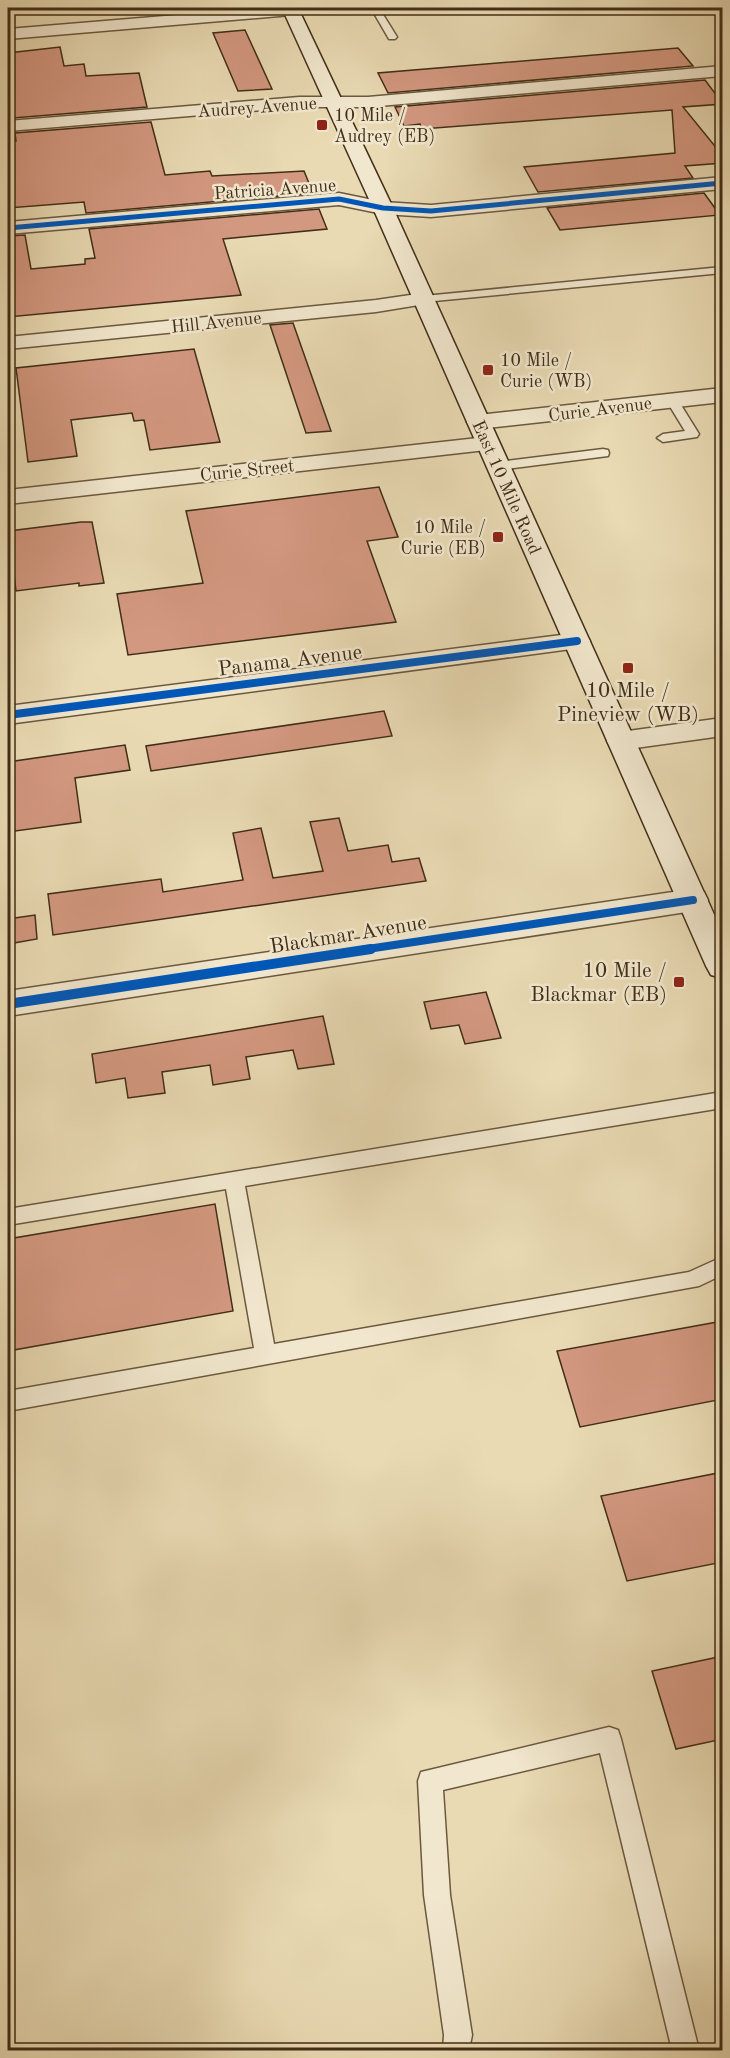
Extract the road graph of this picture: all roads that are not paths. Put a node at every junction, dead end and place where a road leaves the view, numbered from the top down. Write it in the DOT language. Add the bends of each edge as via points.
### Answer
graph roads {
  1 [pos="375,8"];
  2 [pos="290,9"];
  3 [pos="8,33"];
  4 [pos="392,37"];
  5 [pos="723,71"];
  6 [pos="334,102"];
  7 [pos="8,126"];
  8 [pos="723,183"];
  9 [pos="383,208"];
  10 [pos="8,228"];
  11 [pos="723,270"];
  12 [pos="424,299"];
  13 [pos="8,343"];
  14 [pos="723,395"];
  15 [pos="672,400"];
  16 [pos="482,433"];
  17 [pos="663,438"];
  18 [pos="603,453"];
  19 [pos="498,466"];
  20 [pos="8,497"];
  21 [pos="577,641"];
  22 [pos="8,715"];
  23 [pos="723,727"];
  24 [pos="621,741"];
  25 [pos="693,900"];
  26 [pos="723,966"];
  27 [pos="8,1004"];
  28 [pos="723,1100"];
  29 [pos="234,1180"];
  30 [pos="8,1217"];
  31 [pos="723,1266"];
  32 [pos="266,1355"];
  33 [pos="8,1401"];
  34 [pos="456,2050"];
  35 [pos="686,2050"];
  1 -- 4 [label="lane"];
  2 -- 3 [label="street"];
  2 -- 6 [label="street, East 10 Mile Road"];
  5 -- 6 [label="street, Audrey Avenue"];
  6 -- 7 [label="street, Audrey Avenue"];
  6 -- 9 [label="street, East 10 Mile Road"];
  8 -- 9 [label="street, Patricia Avenue" via="431,211"];
  9 -- 10 [label="street, Patricia Avenue" via="339,199"];
  9 -- 12 [label="street, East 10 Mile Road"];
  11 -- 12 [label="lane"];
  12 -- 13 [label="street, Hill Avenue"];
  12 -- 16 [label="street, East 10 Mile Road"];
  14 -- 15 [label="street, Curie Avenue"];
  15 -- 16 [label="street, Curie Avenue"];
  15 -- 17 [label="lane" via="693,434"];
  16 -- 19 [label="street, East 10 Mile Road"];
  16 -- 20 [label="street, Curie Street"];
  18 -- 19 [label="lane"];
  19 -- 21 [label="street, East 10 Mile Road"];
  21 -- 22 [label="street, Panama Avenue"];
  21 -- 24 [label="street, East 10 Mile Road"];
  23 -- 24 [label="street"];
  24 -- 25 [label="street, East 10 Mile Road"];
  25 -- 26 [label="street, East 10 Mile Road"];
  25 -- 27 [label="street, Blackmar Avenue"];
  28 -- 29 [label="lane"];
  29 -- 30 [label="lane"];
  29 -- 32 [label="lane"];
  31 -- 32 [label="lane" via="692,1280"];
  32 -- 33 [label="lane"];
  34 -- 35 [label="lane" via="458,2035 436,1895 430,1781 609,1739"];
}
